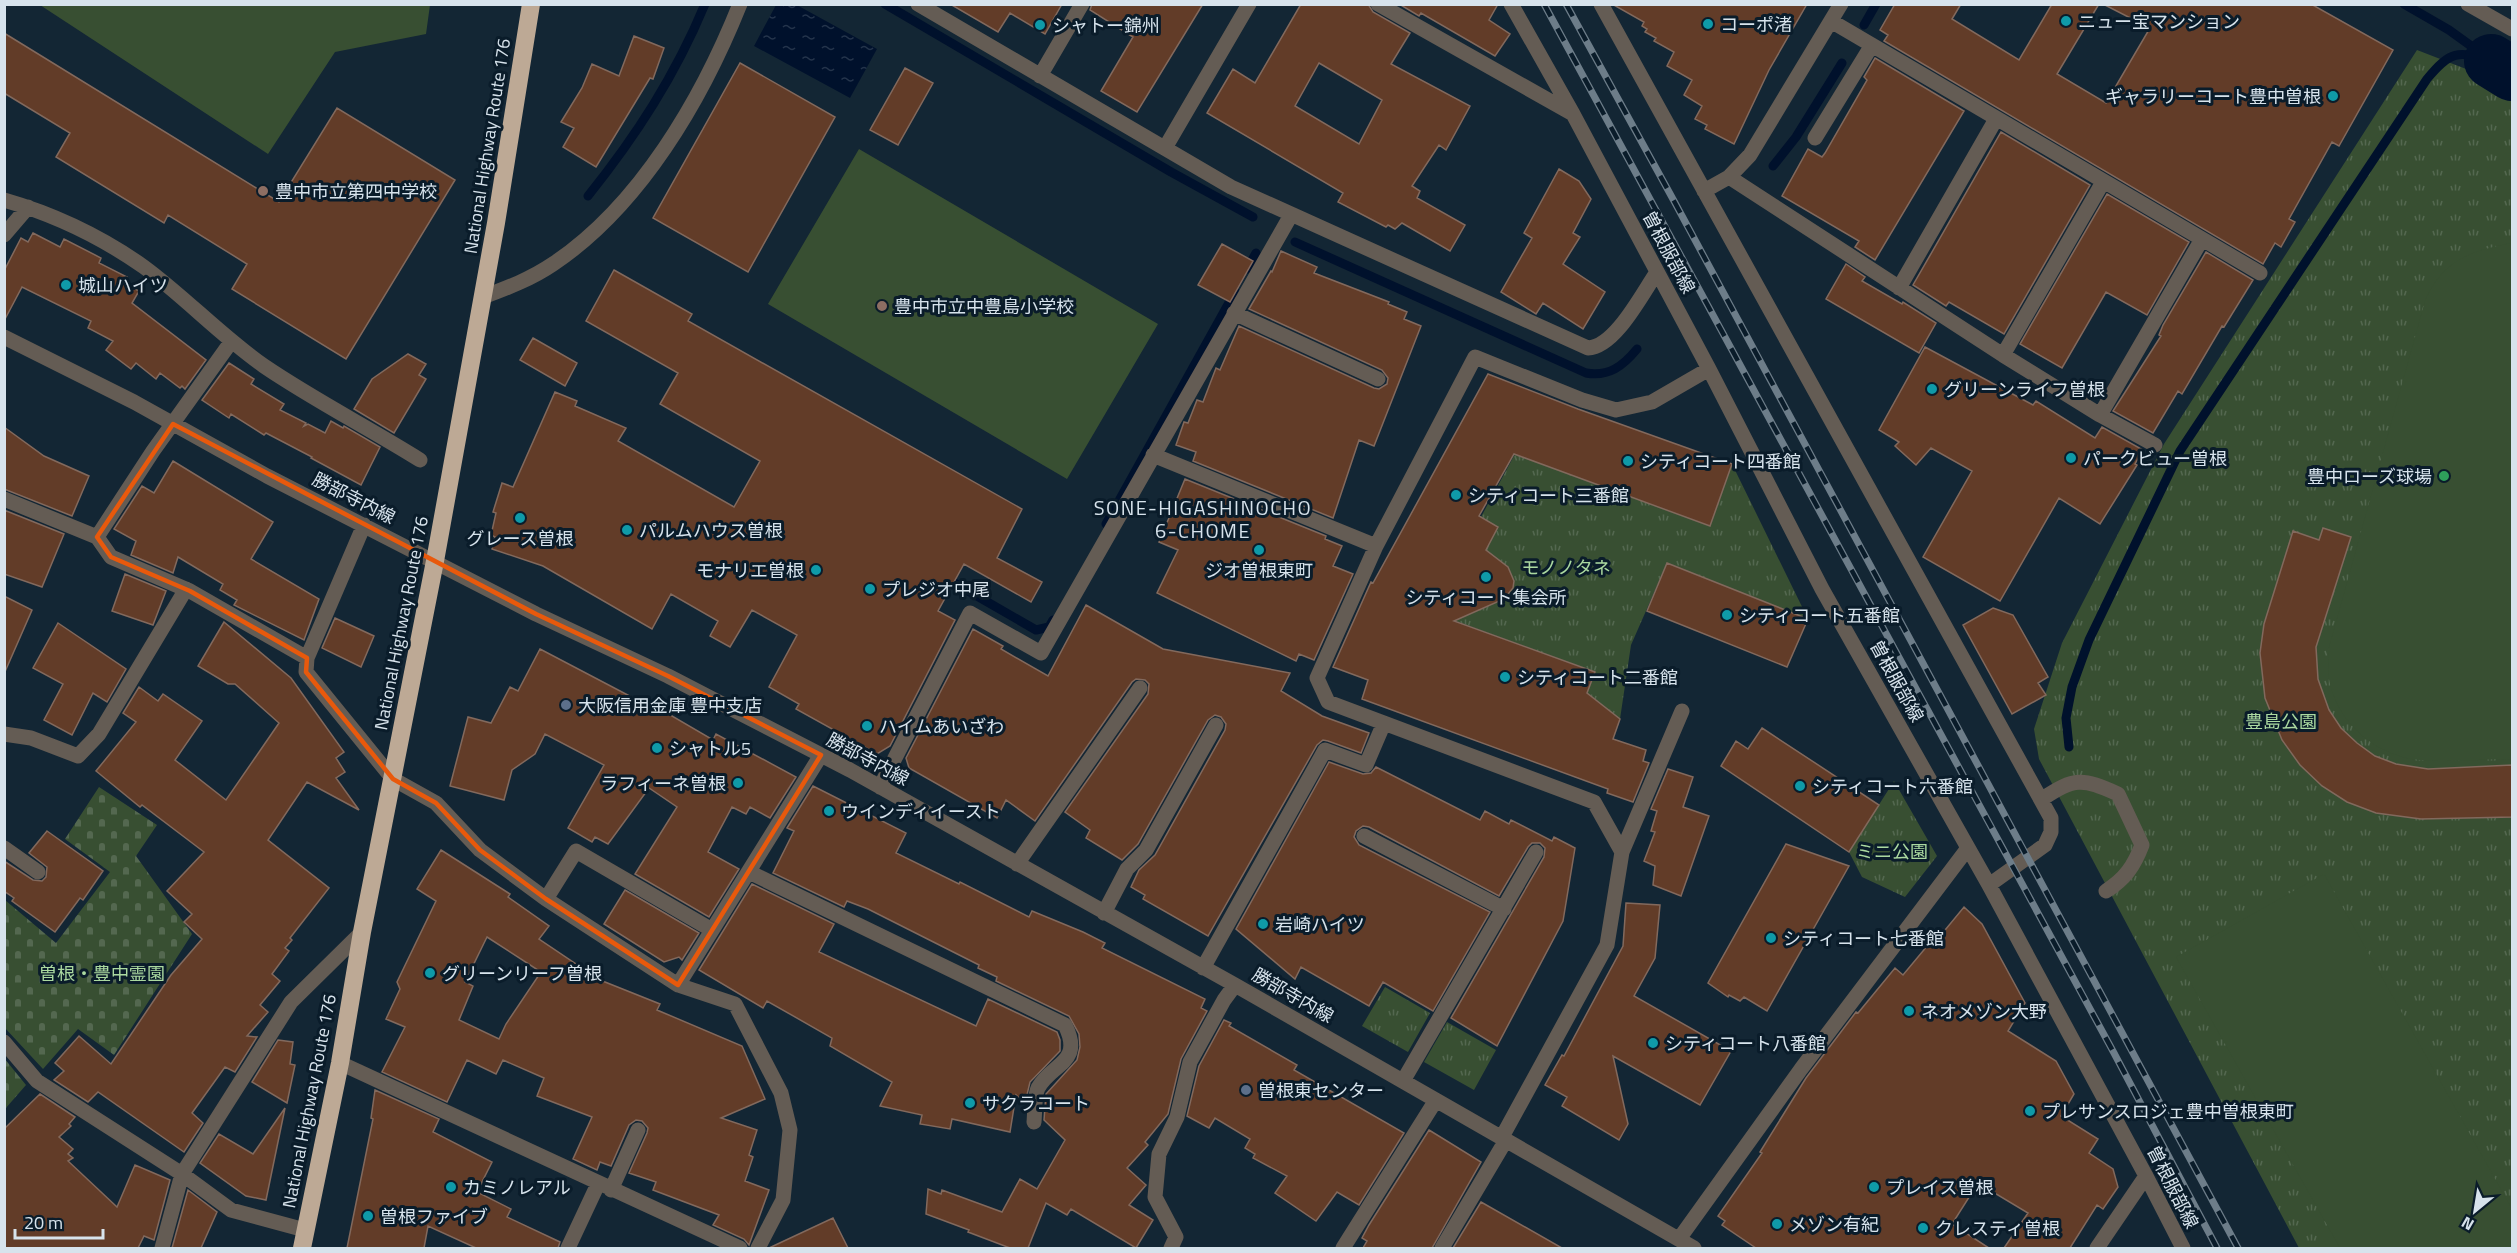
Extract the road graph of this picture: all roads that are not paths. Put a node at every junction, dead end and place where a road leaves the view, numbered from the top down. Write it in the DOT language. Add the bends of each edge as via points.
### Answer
graph roads {
  1 [pos="531,4"];
  2 [pos="740,4"];
  3 [pos="918,4"];
  4 [pos="1082,4"];
  5 [pos="1249,4"];
  6 [pos="1378,4"];
  7 [pos="1511,4"];
  8 [pos="1601,4"];
  9 [pos="1841,4"];
  10 [pos="2468,4"];
  11 [pos="1831,21"];
  12 [pos="2512,29"];
  13 [pos="1870,44"];
  14 [pos="1040,76"];
  15 [pos="1573,114"];
  16 [pos="1996,119"];
  17 [pos="1815,138"];
  18 [pos="1165,148"];
  19 [pos="1729,177"];
  20 [pos="2103,182"];
  21 [pos="1704,191"];
  22 [pos="4,201"];
  23 [pos="28,207"];
  24 [pos="1291,215"];
  25 [pos="4,235"];
  26 [pos="2202,239"];
  27 [pos="1657,272"];
  28 [pos="2260,273"];
  29 [pos="1899,288"];
  30 [pos="483,297"];
  31 [pos="1234,314"];
  32 [pos="4,337"];
  33 [pos="231,342"];
  34 [pos="2003,355"];
  35 [pos="1709,369"];
  36 [pos="1378,379"];
  37 [pos="2100,415"];
  38 [pos="173,424"];
  39 [pos="2155,445"];
  40 [pos="1153,455"];
  41 [pos="420,460"];
  42 [pos="4,499"];
  43 [pos="364,525"];
  44 [pos="97,537"];
  45 [pos="1376,546"];
  46 [pos="435,561"];
  47 [pos="186,589"];
  48 [pos="307,658"];
  49 [pos="1140,688"];
  50 [pos="1682,711"];
  51 [pos="1384,723"];
  52 [pos="1216,725"];
  53 [pos="4,734"];
  54 [pos="821,755"];
  55 [pos="393,779"];
  56 [pos="880,787"];
  57 [pos="2042,799"];
  58 [pos="1364,836"];
  59 [pos="4,848"];
  60 [pos="1968,848"];
  61 [pos="1536,852"];
  62 [pos="1622,852"];
  63 [pos="1017,864"];
  64 [pos="38,872"];
  65 [pos="749,872"];
  66 [pos="1989,885"];
  67 [pos="2106,891"];
  68 [pos="546,899"];
  69 [pos="1504,909"];
  70 [pos="1104,913"];
  71 [pos="712,930"];
  72 [pos="362,932"];
  73 [pos="1203,968"];
  74 [pos="1235,985"];
  75 [pos="678,986"];
  76 [pos="4,1042"];
  77 [pos="340,1063"];
  78 [pos="1403,1081"];
  79 [pos="1436,1100"];
  80 [pos="1034,1122"];
  81 [pos="638,1130"];
  82 [pos="1504,1139"];
  83 [pos="182,1174"];
  84 [pos="2146,1176"];
  85 [pos="605,1187"];
  86 [pos="305,1230"];
  87 [pos="1679,1239"];
  88 [pos="162,1248"];
  89 [pos="302,1248"];
  90 [pos="568,1248"];
  91 [pos="740,1248"];
  92 [pos="758,1248"];
  93 [pos="1171,1248"];
  94 [pos="1343,1248"];
  95 [pos="1442,1248"];
  96 [pos="1694,1248"];
  97 [pos="2097,1248"];
  98 [pos="2183,1248"];
  1 -- 30 [label="highway, National Highway Route 176"];
  2 -- 30 [label="street" via="721,49 681,122 618,208 555,263"];
  3 -- 14 [label="street"];
  4 -- 14 [label="street"];
  5 -- 18 [label="street"];
  6 -- 15 [label="street"];
  7 -- 15 [label="street, 曽根服部線"];
  8 -- 21 [label="street"];
  9 -- 11 [label="street"];
  10 -- 12 [label="street"];
  11 -- 13 [label="street"];
  11 -- 19 [label="street" via="1750,154"];
  13 -- 16 [label="street"];
  13 -- 17 [label="street"];
  14 -- 18 [label="street"];
  15 -- 27 [label="street, 曽根服部線"];
  16 -- 20 [label="street"];
  16 -- 29 [label="street"];
  18 -- 24 [label="street" via="1231,188"];
  19 -- 21 [label="street"];
  19 -- 29 [label="street"];
  20 -- 26 [label="street"];
  20 -- 34 [label="street"];
  21 -- 57 [label="street"];
  22 -- 23 [label="street"];
  23 -- 25 [label="street"];
  23 -- 33 [label="street" via="130,258"];
  24 -- 27 [label="street" via="1587,348 1611,339"];
  24 -- 31 [label="street"];
  26 -- 28 [label="street"];
  26 -- 37 [label="street"];
  27 -- 35 [label="street, 曽根服部線"];
  29 -- 34 [label="street"];
  30 -- 46 [label="highway, National Highway Route 176"];
  31 -- 36 [label="street"];
  31 -- 40 [label="street"];
  32 -- 38 [label="street, 勝部寺内線"];
  33 -- 38 [label="street"];
  33 -- 41 [label="street"];
  34 -- 37 [label="street"];
  35 -- 45 [label="street" via="1652,402 1616,410 1475,357"];
  35 -- 60 [label="street, 曽根服部線" via="1822,588"];
  37 -- 39 [label="street"];
  38 -- 43 [label="street, 勝部寺内線"];
  38 -- 44 [label="street"];
  40 -- 45 [label="street"];
  40 -- 56 [label="street" via="1041,653 970,613"];
  42 -- 44 [label="street"];
  43 -- 46 [label="street, 勝部寺内線"];
  43 -- 48 [label="street"];
  44 -- 47 [label="street" via="111,557"];
  45 -- 51 [label="street" via="1317,678 1328,702"];
  46 -- 54 [label="street, 勝部寺内線"];
  46 -- 55 [label="highway, National Highway Route 176"];
  47 -- 48 [label="street"];
  47 -- 53 [label="street" via="99,734 78,756 31,738"];
  48 -- 55 [label="street" via="306,672"];
  49 -- 63 [label="street"];
  50 -- 62 [label="street"];
  51 -- 62 [label="street" via="1593,802"];
  51 -- 73 [label="street" via="1366,765 1325,750"];
  52 -- 70 [label="street" via="1146,850 1127,869"];
  54 -- 56 [label="street, 勝部寺内線"];
  54 -- 65 [label="street"];
  55 -- 68 [label="street" via="436,803 480,850"];
  55 -- 72 [label="highway, National Highway Route 176"];
  56 -- 63 [label="street, 勝部寺内線"];
  57 -- 66 [label="street" via="2051,818 2051,832 2045,845"];
  57 -- 67 [label="street" via="2066,783 2092,783 2118,794 2142,845 2135,865 2120,883"];
  58 -- 69 [label="street"];
  59 -- 64 [label="street"];
  60 -- 66 [label="street, 曽根服部線"];
  60 -- 87 [label="street"];
  61 -- 69 [label="street"];
  62 -- 82 [label="street" via="1607,945"];
  63 -- 70 [label="street, 勝部寺内線"];
  65 -- 71 [label="street"];
  65 -- 80 [label="street" via="1065,1025 1071,1037 1069,1057 1038,1089"];
  66 -- 84 [label="street, 曽根服部線"];
  68 -- 71 [label="street" via="576,850"];
  68 -- 75 [label="street"];
  69 -- 78 [label="street"];
  70 -- 73 [label="street, 勝部寺内線"];
  71 -- 75 [label="street"];
  72 -- 77 [label="highway, National Highway Route 176"];
  72 -- 83 [label="street" via="291,1002"];
  73 -- 74 [label="street, 勝部寺内線"];
  74 -- 78 [label="street, 勝部寺内線"];
  74 -- 93 [label="street" via="1190,1062 1177,1118 1159,1154 1155,1197 1176,1237"];
  75 -- 92 [label="street" via="735,1004 781,1093 790,1130 783,1200"];
  76 -- 83 [label="street" via="38,1081"];
  77 -- 85 [label="street"];
  77 -- 86 [label="highway, National Highway Route 176"];
  78 -- 79 [label="street, 勝部寺内線"];
  79 -- 82 [label="street, 勝部寺内線"];
  79 -- 94 [label="street"];
  81 -- 85 [label="street"];
  82 -- 87 [label="street, 勝部寺内線"];
  82 -- 95 [label="street"];
  83 -- 86 [label="street" via="231,1210"];
  83 -- 88 [label="street"];
  84 -- 97 [label="street"];
  84 -- 98 [label="street, 曽根服部線"];
  85 -- 90 [label="street"];
  85 -- 91 [label="street"];
  86 -- 89 [label="highway, National Highway Route 176"];
  87 -- 96 [label="street, 勝部寺内線"];
}
